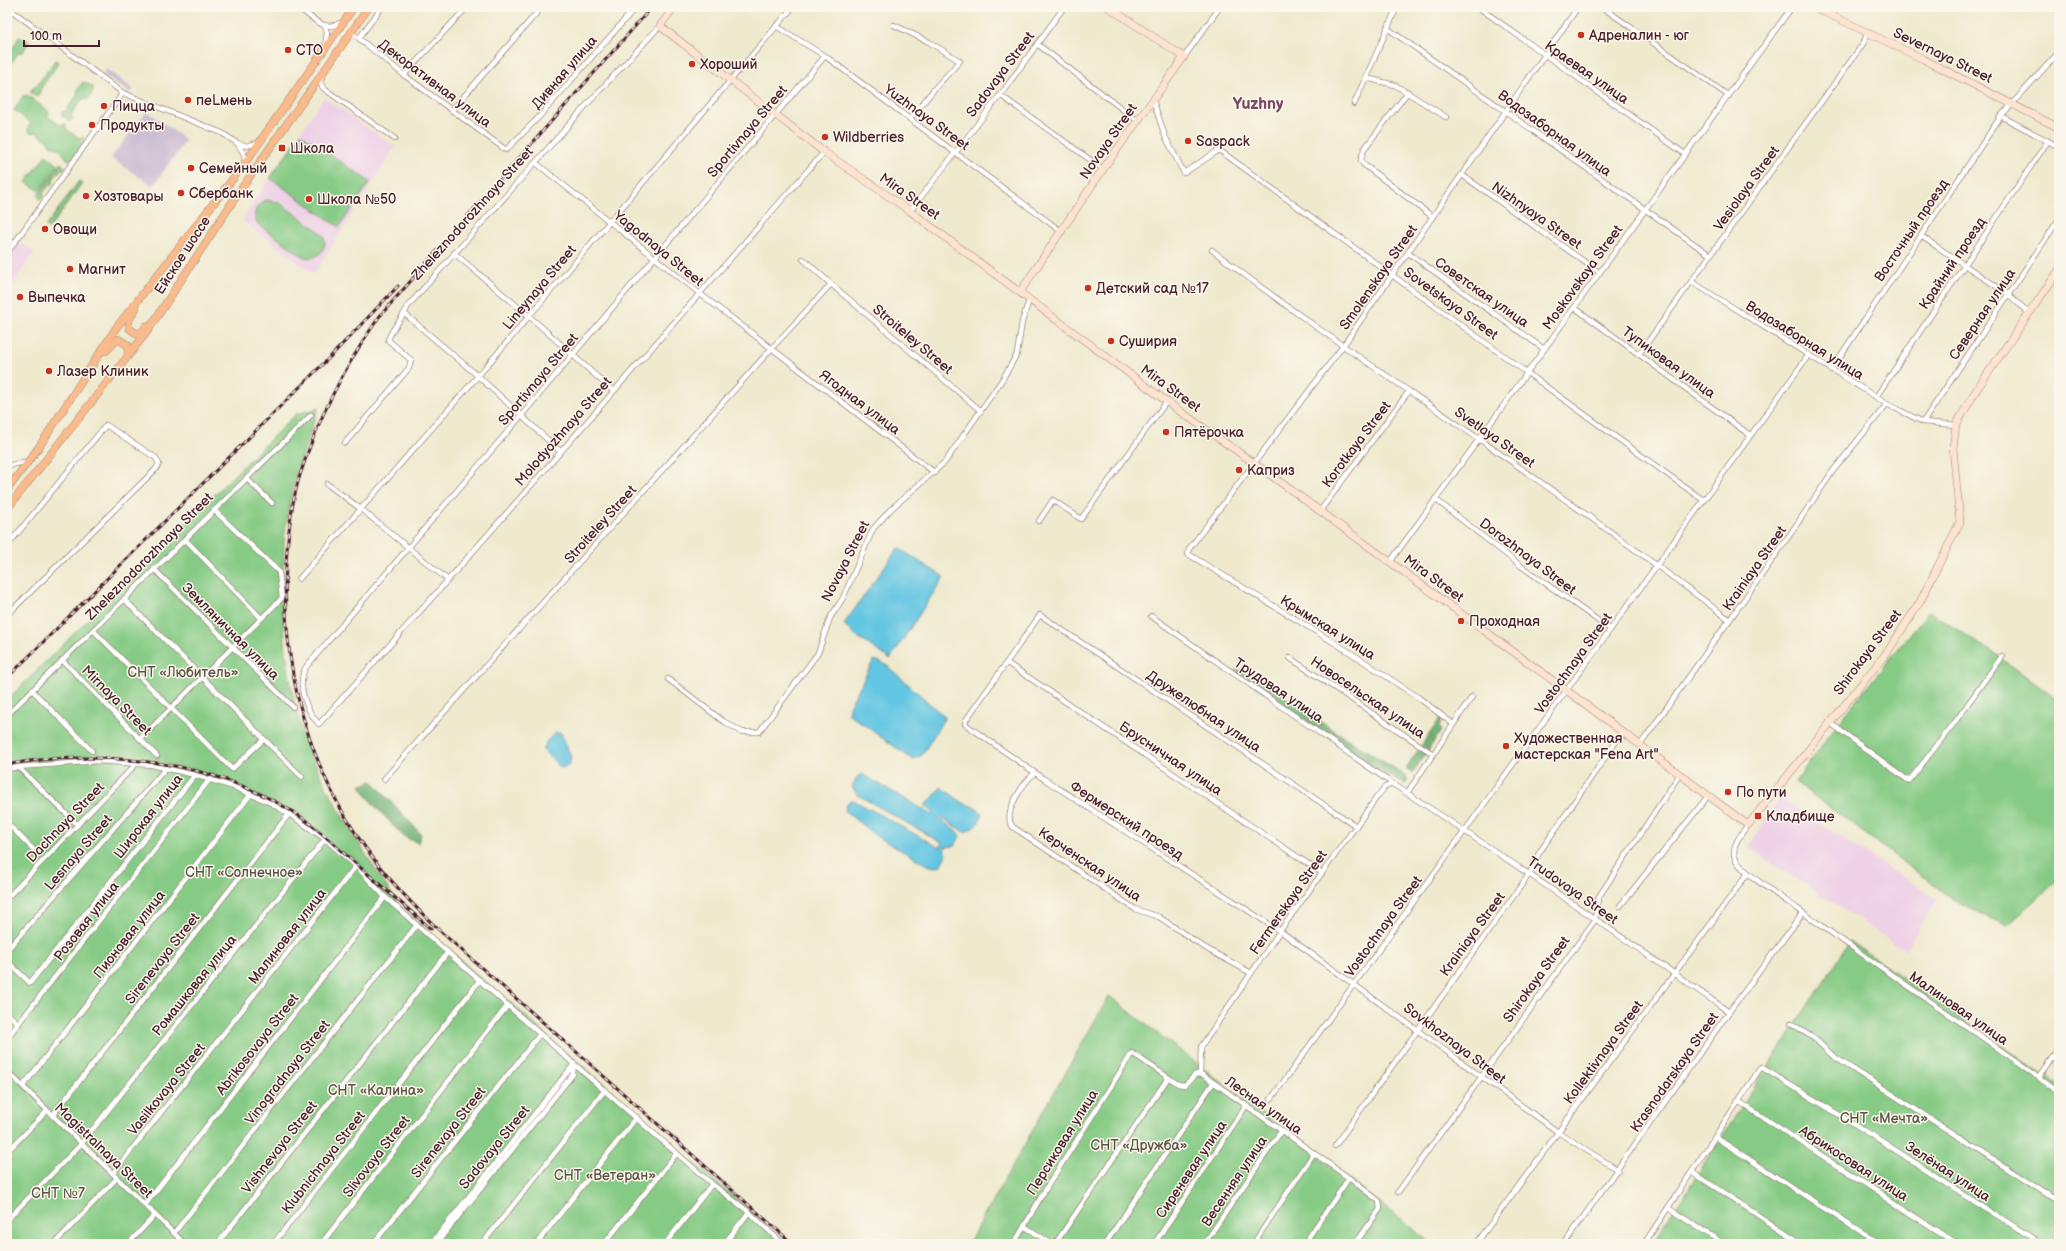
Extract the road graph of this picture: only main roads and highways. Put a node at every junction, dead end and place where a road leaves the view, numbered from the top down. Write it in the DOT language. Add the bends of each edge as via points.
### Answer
graph roads {
  1 [pos="354,7"];
  2 [pos="369,7"];
  3 [pos="156,278"];
  4 [pos="176,289"];
  5 [pos="126,358"];
  6 [pos="92,365"];
  7 [pos="7,490"];
  8 [pos="7,509"];
  1 -- 3 [label="main road, Ейское шоссе" via="245,163"];
  2 -- 4 [label="main road, Ейское шоссе"];
  3 -- 4 [label="main road" via="128,320 129,328 134,333 143,331"];
  3 -- 6 [label="main road, Ейское шоссе" via="120,322"];
  4 -- 5 [label="main road, Ейское шоссе"];
  5 -- 6 [label="main road" via="128,345 118,339"];
  5 -- 8 [label="main road, Ейское шоссе"];
  6 -- 7 [label="main road, Ейское шоссе" via="30,461"];
}
